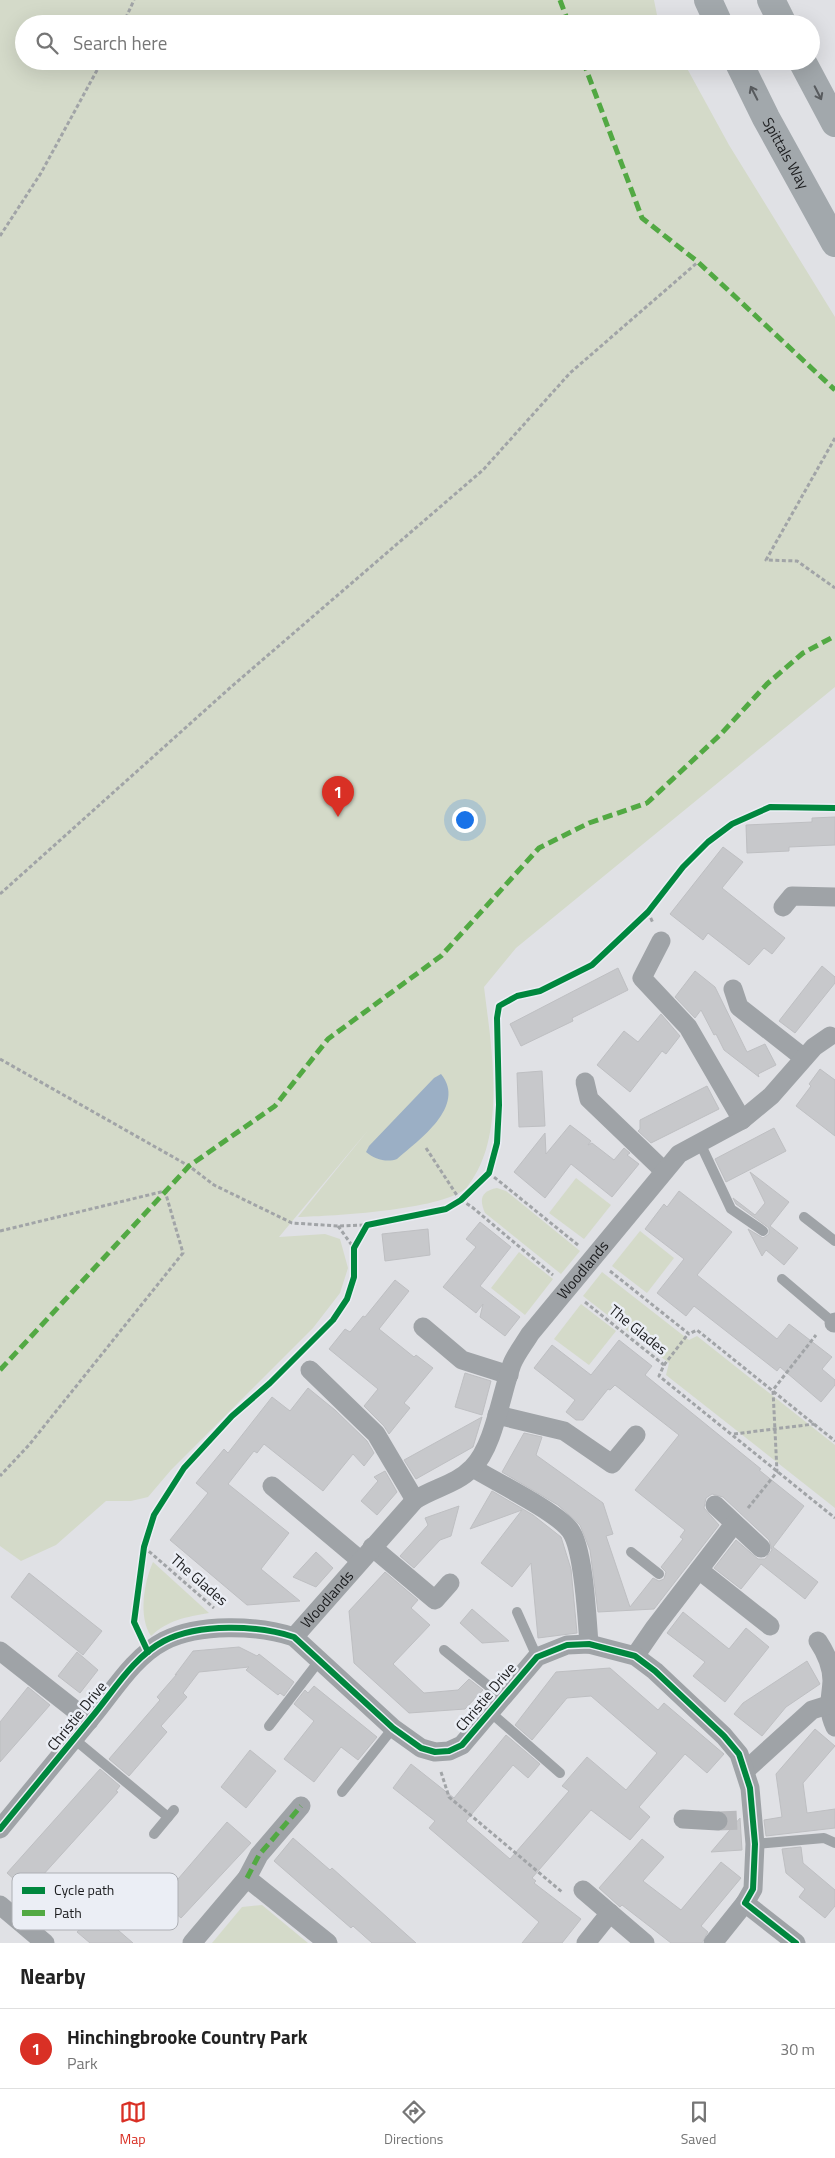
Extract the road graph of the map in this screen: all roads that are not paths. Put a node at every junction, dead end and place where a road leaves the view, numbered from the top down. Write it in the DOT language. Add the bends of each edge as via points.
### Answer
graph roads {
  1 [pos="708,0"];
  2 [pos="772,0"];
  3 [pos="715,15"];
  4 [pos="779,15"];
  5 [pos="742,70"];
  6 [pos="807,70"];
  7 [pos="835,123"];
  8 [pos="835,243"];
  9 [pos="835,897"];
  10 [pos="782,907"];
  11 [pos="661,941"];
  12 [pos="733,989"];
  13 [pos="833,1033"];
  14 [pos="804,1058"];
  15 [pos="585,1082"];
  16 [pos="742,1120"];
  17 [pos="700,1143"];
  18 [pos="664,1171"];
  19 [pos="804,1217"];
  20 [pos="763,1231"];
  21 [pos="835,1241"];
  22 [pos="782,1280"];
  23 [pos="833,1322"];
  24 [pos="423,1327"];
  25 [pos="310,1370"];
  26 [pos="509,1375"];
  27 [pos="496,1415"];
  28 [pos="636,1435"];
  29 [pos="473,1468"];
  30 [pos="272,1486"];
  31 [pos="415,1500"];
  32 [pos="715,1505"];
  33 [pos="734,1524"];
  34 [pos="761,1548"];
  35 [pos="631,1552"];
  36 [pos="366,1554"];
  37 [pos="699,1570"];
  38 [pos="659,1574"];
  39 [pos="450,1583"];
  40 [pos="517,1612"];
  41 [pos="770,1626"];
  42 [pos="294,1637"];
  43 [pos="818,1641"];
  44 [pos="589,1644"];
  45 [pos="444,1650"];
  46 [pos="0,1651"];
  47 [pos="635,1656"];
  48 [pos="537,1657"];
  49 [pos="319,1661"];
  50 [pos="502,1697"];
  51 [pos="832,1705"];
  52 [pos="490,1712"];
  53 [pos="89,1721"];
  54 [pos="270,1726"];
  55 [pos="835,1727"];
  56 [pos="393,1728"];
  57 [pos="74,1739"];
  58 [pos="746,1770"];
  59 [pos="560,1772"];
  60 [pos="342,1792"];
  61 [pos="300,1806"];
  62 [pos="683,1819"];
  63 [pos="718,1821"];
  64 [pos="0,1829"];
  65 [pos="154,1834"];
  66 [pos="835,1843"];
  67 [pos="756,1844"];
  68 [pos="247,1878"];
  69 [pos="582,1890"];
  70 [pos="745,1903"];
  71 [pos="0,1905"];
  72 [pos="610,1913"];
  73 [pos="12,1915"];
  74 [pos="30,1930"];
  75 [pos="45,1943"];
  76 [pos="192,1943"];
  77 [pos="328,1943"];
  78 [pos="586,1943"];
  79 [pos="645,1943"];
  80 [pos="713,1943"];
  81 [pos="796,1943"];
  1 -- 3 [label="highway"];
  2 -- 4 [label="highway"];
  8 -- 5 [label="highway, Spittals Way, one-way"];
  6 -- 7 [label="highway, one-way"];
  9 -- 10 [label="street" via="792,896"];
  11 -- 16 [label="street" via="642,978 688,1027"];
  12 -- 14 [label="street" via="739,1007"];
  13 -- 14 [label="street, Woodlands"];
  14 -- 16 [label="street, Woodlands" via="771,1096"];
  15 -- 18 [label="street" via="589,1099"];
  16 -- 17 [label="street, Woodlands"];
  17 -- 18 [label="street, Woodlands" via="679,1154"];
  17 -- 20 [label="lane" via="732,1209"];
  18 -- 26 [label="street, Woodlands" via="530,1334"];
  19 -- 21 [label="lane"];
  22 -- 23 [label="lane"];
  24 -- 26 [label="street" via="462,1360"];
  25 -- 31 [label="street" via="376,1434"];
  26 -- 27 [label="street, Woodlands"];
  27 -- 28 [label="street" via="564,1431 612,1464"];
  27 -- 29 [label="street, Woodlands" via="487,1446"];
  29 -- 31 [label="street, Woodlands"];
  29 -- 44 [label="street" via="553,1515 571,1531 579,1554"];
  30 -- 36 [label="street, Woodlands"];
  31 -- 36 [label="street, Woodlands"];
  32 -- 33 [label="street"];
  33 -- 34 [label="street"];
  33 -- 37 [label="street"];
  35 -- 38 [label="lane"];
  36 -- 39 [label="street, Woodlands" via="435,1600"];
  36 -- 42 [label="street, Woodlands"];
  37 -- 41 [label="street"];
  37 -- 47 [label="street" via="677,1589"];
  40 -- 48 [label="lane"];
  42 -- 49 [label="street, Christie Drive"];
  42 -- 53 [label="street, Christie Drive" via="277,1631 220,1628 165,1641 135,1664"];
  43 -- 51 [label="street" via="827,1656 832,1680"];
  44 -- 47 [label="street, Christie Drive"];
  44 -- 48 [label="street, Christie Drive" via="567,1645"];
  45 -- 50 [label="lane"];
  46 -- 53 [label="street"];
  47 -- 58 [label="street, Christie Drive" via="724,1736 739,1754"];
  48 -- 50 [label="street, Christie Drive"];
  49 -- 54 [label="lane"];
  49 -- 56 [label="street, Christie Drive"];
  50 -- 52 [label="street, Christie Drive"];
  51 -- 55 [label="street"];
  51 -- 58 [label="street" via="812,1710"];
  52 -- 56 [label="street, Christie Drive" via="462,1745 450,1750 435,1752 421,1748"];
  52 -- 59 [label="lane"];
  53 -- 57 [label="street, Christie Drive"];
  56 -- 60 [label="lane"];
  57 -- 64 [label="street, Christie Drive"];
  57 -- 65 [label="lane" via="171,1814"];
  58 -- 67 [label="street, Christie Drive" via="747,1820"];
  61 -- 68 [label="street" via="259,1855"];
  62 -- 63 [label="street"];
  66 -- 67 [label="lane" via="824,1838"];
  67 -- 70 [label="street, Christie Drive" via="754,1889"];
  68 -- 76 [label="street"];
  68 -- 77 [label="street"];
  69 -- 72 [label="street"];
  70 -- 80 [label="street, Christie Drive"];
  70 -- 81 [label="street"];
  71 -- 73 [label="street"];
  72 -- 78 [label="street"];
  72 -- 79 [label="street"];
  74 -- 75 [label="street"];
}
